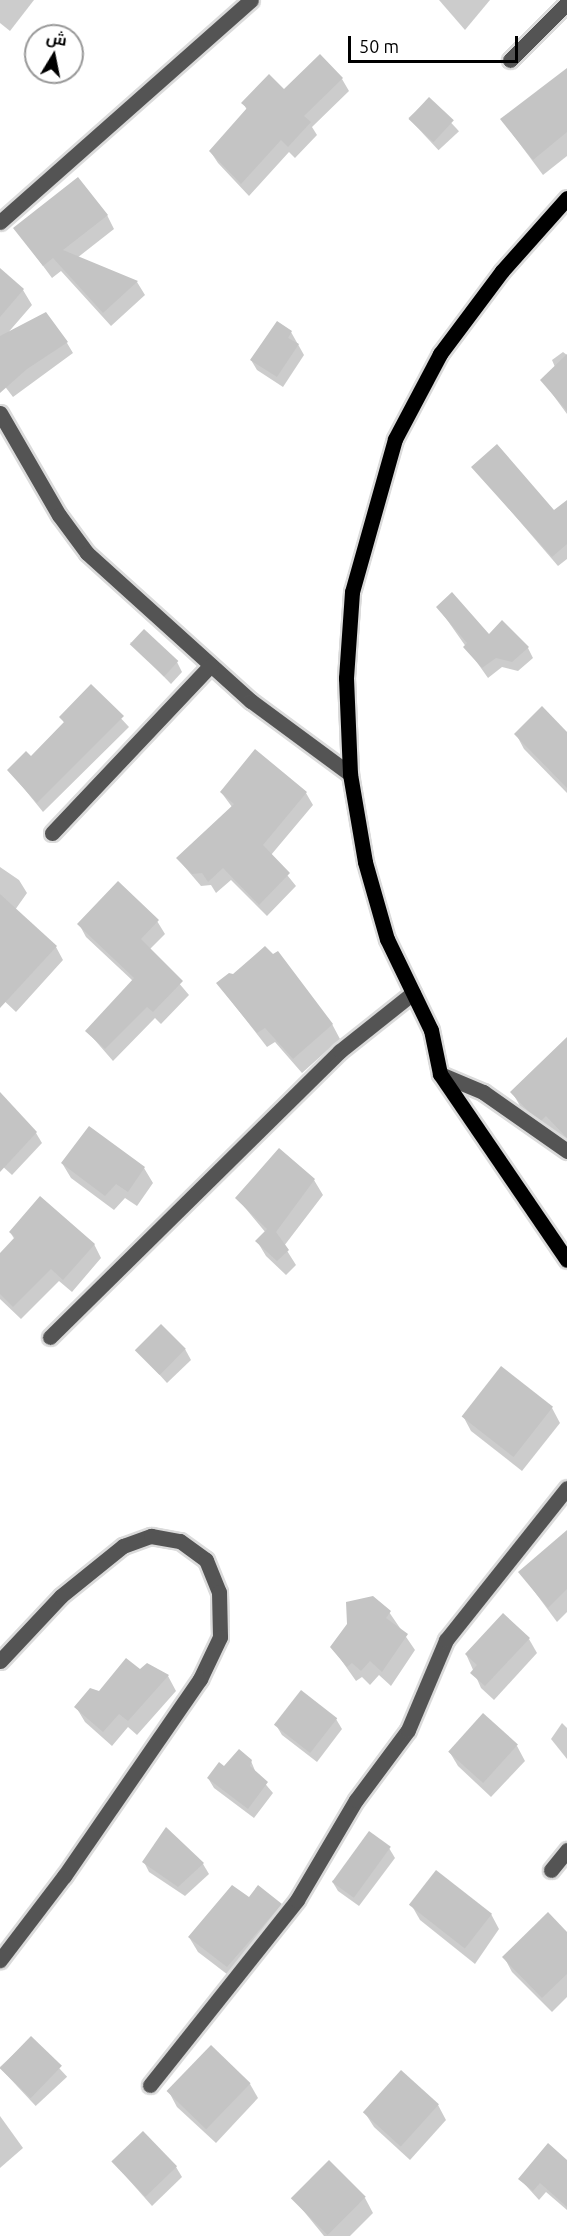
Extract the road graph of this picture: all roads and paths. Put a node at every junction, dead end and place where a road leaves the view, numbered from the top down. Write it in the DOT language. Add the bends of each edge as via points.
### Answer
graph roads {
  1 [pos="251,0"];
  2 [pos="567,3"];
  3 [pos="510,60"];
  4 [pos="567,198"];
  5 [pos="0,222"];
  6 [pos="0,413"];
  7 [pos="210,665"];
  8 [pos="350,774"];
  9 [pos="52,833"];
  10 [pos="413,993"];
  11 [pos="440,1074"];
  12 [pos="567,1151"];
  13 [pos="567,1260"];
  14 [pos="50,1337"];
  15 [pos="567,1488"];
  16 [pos="0,1661"];
  17 [pos="567,1850"];
  18 [pos="551,1870"];
  19 [pos="0,1960"];
  20 [pos="150,2085"];
  1 -- 5 [label="street"];
  2 -- 3 [label="street"];
  4 -- 8 [label="main road" via="502,271 440,354 396,439 352,592 346,678"];
  6 -- 7 [label="street" via="59,515 87,553"];
  7 -- 8 [label="street" via="292,735"];
  7 -- 9 [label="street"];
  8 -- 10 [label="main road" via="365,862 387,939"];
  10 -- 11 [label="main road" via="431,1030"];
  10 -- 14 [label="street" via="340,1051"];
  11 -- 12 [label="street" via="483,1092"];
  11 -- 13 [label="main road"];
  15 -- 20 [label="street" via="446,1640 408,1730 356,1800 297,1900"];
  16 -- 19 [label="street" via="61,1596 123,1546 151,1536 180,1541 206,1560 219,1592 220,1637 200,1679 64,1876"];
  17 -- 18 [label="street"];
}
